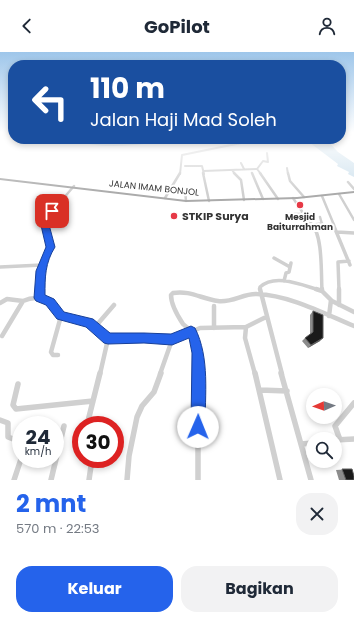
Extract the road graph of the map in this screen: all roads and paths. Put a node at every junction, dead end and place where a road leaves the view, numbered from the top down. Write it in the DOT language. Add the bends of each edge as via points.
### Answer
graph roads {
  1 [pos="192,153"];
  2 [pos="267,153"];
  3 [pos="241,163"];
  4 [pos="185,166"];
  5 [pos="287,168"];
  6 [pos="244,169"];
  7 [pos="257,169"];
  8 [pos="232,170"];
  9 [pos="203,171"];
  10 [pos="252,173"];
  11 [pos="0,179"];
  12 [pos="348,182"];
  13 [pos="74,186"];
  14 [pos="176,188"];
  15 [pos="354,189"];
  16 [pos="354,192"];
  17 [pos="339,194"];
  18 [pos="322,196"];
  19 [pos="304,197"];
  20 [pos="165,198"];
  21 [pos="293,198"];
  22 [pos="263,199"];
  23 [pos="278,199"];
  24 [pos="244,200"];
  25 [pos="186,201"];
  26 [pos="210,201"];
  27 [pos="287,214"];
  28 [pos="304,214"];
  29 [pos="320,217"];
  30 [pos="354,220"];
  31 [pos="313,225"];
  32 [pos="337,232"];
  33 [pos="354,233"];
  34 [pos="274,258"];
  35 [pos="42,266"];
  36 [pos="0,267"];
  37 [pos="284,281"];
  38 [pos="322,291"];
  39 [pos="260,294"];
  40 [pos="40,298"];
  41 [pos="331,300"];
  42 [pos="23,301"];
  43 [pos="0,303"];
  44 [pos="114,305"];
  45 [pos="339,305"];
  46 [pos="214,306"];
  47 [pos="354,312"];
  48 [pos="61,316"];
  49 [pos="329,316"];
  50 [pos="266,317"];
  51 [pos="354,326"];
  52 [pos="95,327"];
  53 [pos="214,328"];
  54 [pos="246,328"];
  55 [pos="191,331"];
  56 [pos="2,336"];
  57 [pos="108,339"];
  58 [pos="172,340"];
  59 [pos="58,355"];
  60 [pos="18,384"];
  61 [pos="260,390"];
  62 [pos="287,391"];
  63 [pos="93,401"];
  64 [pos="354,403"];
  65 [pos="89,416"];
  66 [pos="0,420"];
  67 [pos="336,432"];
  68 [pos="12,439"];
  69 [pos="354,439"];
  70 [pos="342,440"];
  71 [pos="301,444"];
  72 [pos="306,444"];
  73 [pos="18,468"];
  74 [pos="54,468"];
  75 [pos="91,468"];
  76 [pos="14,480"];
  77 [pos="51,480"];
  78 [pos="89,480"];
  79 [pos="127,480"];
  80 [pos="198,480"];
  81 [pos="280,480"];
  82 [pos="311,480"];
  1 -- 20 [label="street" via="182,155 180,175"];
  2 -- 7 [label="street" via="268,162 263,161"];
  3 -- 6 [label="street"];
  4 -- 9 [label="street" via="202,166"];
  5 -- 19 [label="street" via="290,181"];
  6 -- 7 [label="street"];
  6 -- 8 [label="street"];
  7 -- 23 [label="street"];
  8 -- 9 [label="street"];
  8 -- 24 [label="street" via="241,180"];
  9 -- 26 [label="street"];
  10 -- 22 [label="street"];
  11 -- 13 [label="main road, JALAN IMAM BONJOL"];
  12 -- 15 [label="street"];
  13 -- 20 [label="main road, JALAN IMAM BONJOL"];
  13 -- 35 [label="street" via="44,220 50,247"];
  14 -- 25 [label="street" via="185,191"];
  16 -- 17 [label="main road, JALAN IMAM BONJOL"];
  17 -- 18 [label="main road, JALAN IMAM BONJOL"];
  17 -- 30 [label="street"];
  18 -- 19 [label="main road, JALAN IMAM BONJOL"];
  18 -- 32 [label="street"];
  19 -- 21 [label="main road, JALAN IMAM BONJOL"];
  20 -- 25 [label="main road, JALAN IMAM BONJOL"];
  21 -- 23 [label="main road, JALAN IMAM BONJOL"];
  21 -- 28 [label="street"];
  22 -- 23 [label="main road, JALAN IMAM BONJOL"];
  22 -- 24 [label="main road, JALAN IMAM BONJOL"];
  24 -- 26 [label="main road, JALAN IMAM BONJOL"];
  25 -- 26 [label="main road, JALAN IMAM BONJOL"];
  27 -- 28 [label="street"];
  28 -- 31 [label="street"];
  29 -- 31 [label="street" via="322,224"];
  31 -- 38 [label="street" via="320,242"];
  32 -- 33 [label="street"];
  32 -- 45 [label="street" via="349,263 338,262"];
  34 -- 37 [label="street" via="290,265"];
  35 -- 36 [label="street"];
  35 -- 40 [label="street"];
  37 -- 38 [label="street"];
  37 -- 39 [label="street" via="266,282 260,287"];
  38 -- 41 [label="street"];
  39 -- 49 [label="street"];
  39 -- 50 [label="street"];
  39 -- 55 [label="street" via="224,301 185,292 173,293 171,303 184,326"];
  40 -- 42 [label="street"];
  40 -- 48 [label="street" via="50,302"];
  41 -- 45 [label="street"];
  41 -- 49 [label="street"];
  42 -- 43 [label="street" via="7,299"];
  42 -- 56 [label="street"];
  44 -- 52 [label="street"];
  45 -- 47 [label="street"];
  46 -- 53 [label="street"];
  48 -- 52 [label="street" via="81,320"];
  48 -- 59 [label="street" via="51,352"];
  49 -- 51 [label="street"];
  50 -- 54 [label="street"];
  50 -- 62 [label="street"];
  52 -- 57 [label="street"];
  53 -- 54 [label="street"];
  53 -- 55 [label="street" via="205,327"];
  54 -- 61 [label="street" via="245,338"];
  55 -- 58 [label="street"];
  55 -- 80 [label="street" via="198,353"];
  57 -- 58 [label="street"];
  57 -- 63 [label="street"];
  58 -- 79 [label="street" via="154,392 142,406 137,417"];
  60 -- 63 [label="street" via="13,405 16,409"];
  61 -- 62 [label="street"];
  61 -- 81 [label="street"];
  62 -- 71 [label="street"];
  63 -- 65 [label="street"];
  64 -- 67 [label="street" via="336,426"];
  66 -- 68 [label="street" via="8,423 8,437"];
  69 -- 70 [label="street"];
  71 -- 72 [label="street"];
  71 -- 82 [label="street"];
  73 -- 76 [label="street"];
  74 -- 77 [label="street"];
  75 -- 78 [label="street"];
}
